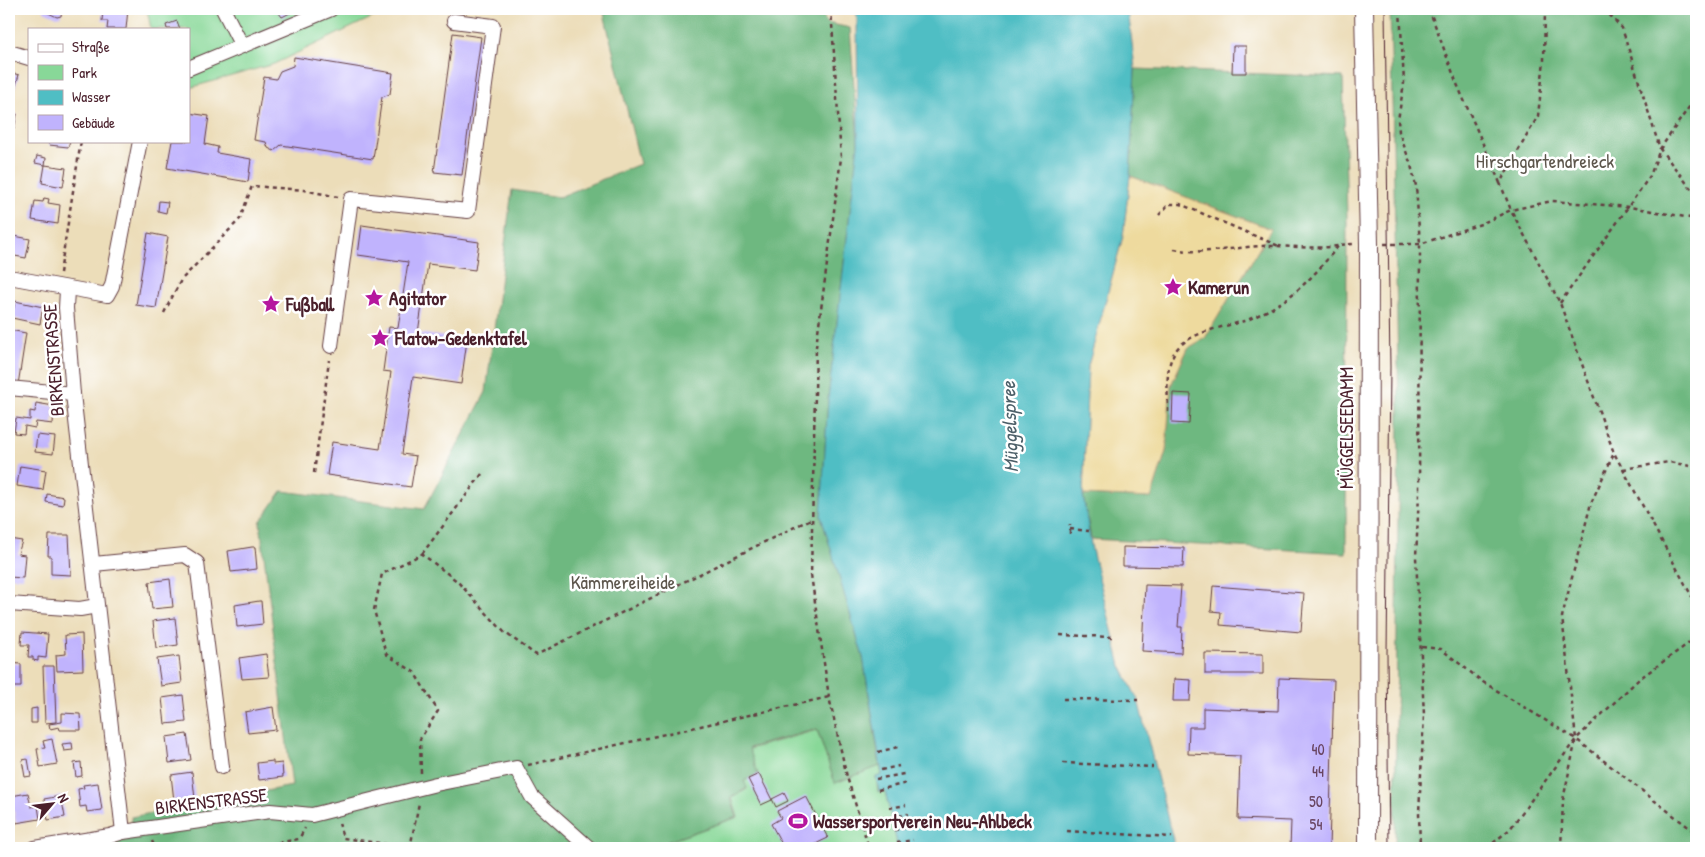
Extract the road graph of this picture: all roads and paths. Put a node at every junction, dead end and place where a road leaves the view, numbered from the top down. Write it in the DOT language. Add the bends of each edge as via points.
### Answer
graph roads {
  1 [pos="224,9"];
  2 [pos="331,9"];
  3 [pos="831,9"];
  4 [pos="1364,9"];
  5 [pos="1400,9"];
  6 [pos="1429,9"];
  7 [pos="1545,9"];
  8 [pos="1604,9"];
  9 [pos="454,21"];
  10 [pos="242,46"];
  11 [pos="9,52"];
  12 [pos="28,58"];
  13 [pos="190,68"];
  14 [pos="1696,97"];
  15 [pos="81,142"];
  16 [pos="140,142"];
  17 [pos="1660,149"];
  18 [pos="1500,183"];
  19 [pos="1696,196"];
  20 [pos="351,199"];
  21 [pos="1630,207"];
  22 [pos="1510,210"];
  23 [pos="1159,215"];
  24 [pos="1696,218"];
  25 [pos="1369,244"];
  26 [pos="1394,244"];
  27 [pos="1420,244"];
  28 [pos="1339,245"];
  29 [pos="1282,247"];
  30 [pos="1174,249"];
  31 [pos="9,277"];
  32 [pos="62,289"];
  33 [pos="1560,303"];
  34 [pos="164,313"];
  35 [pos="331,346"];
  36 [pos="9,388"];
  37 [pos="73,394"];
  38 [pos="1168,412"];
  39 [pos="1614,453"];
  40 [pos="1696,467"];
  41 [pos="1623,469"];
  42 [pos="314,474"];
  43 [pos="482,474"];
  44 [pos="811,520"];
  45 [pos="1070,524"];
  46 [pos="1070,529"];
  47 [pos="1089,531"];
  48 [pos="1070,534"];
  49 [pos="422,554"];
  50 [pos="94,564"];
  51 [pos="9,604"];
  52 [pos="1696,604"];
  53 [pos="98,606"];
  54 [pos="1060,635"];
  55 [pos="1114,637"];
  56 [pos="1696,638"];
  57 [pos="1422,647"];
  58 [pos="829,697"];
  59 [pos="1063,699"];
  60 [pos="1138,700"];
  61 [pos="1576,739"];
  62 [pos="898,747"];
  63 [pos="878,752"];
  64 [pos="1063,763"];
  65 [pos="899,766"];
  66 [pos="1153,766"];
  67 [pos="222,767"];
  68 [pos="516,768"];
  69 [pos="881,770"];
  70 [pos="904,774"];
  71 [pos="876,779"];
  72 [pos="907,783"];
  73 [pos="422,788"];
  74 [pos="878,790"];
  75 [pos="906,805"];
  76 [pos="889,808"];
  77 [pos="336,809"];
  78 [pos="908,814"];
  79 [pos="312,815"];
  80 [pos="891,818"];
  81 [pos="914,826"];
  82 [pos="894,830"];
  83 [pos="1067,831"];
  84 [pos="123,832"];
  85 [pos="1696,833"];
  86 [pos="1172,837"];
  87 [pos="912,840"];
  88 [pos="898,843"];
  89 [pos="35,848"];
  90 [pos="247,848"];
  91 [pos="411,848"];
  92 [pos="589,848"];
  93 [pos="870,848"];
  94 [pos="1368,848"];
  95 [pos="1420,848"];
  96 [pos="1487,848"];
  97 [pos="1561,848"];
  1 -- 10 [label="street"];
  2 -- 10 [label="street"];
  3 -- 44 [label="path" via="841,158 816,347"];
  4 -- 25 [label="main road, MÜGGELSEEDAMM"];
  5 -- 27 [label="path" via="1404,83 1399,132 1416,186"];
  6 -- 18 [label="path"];
  7 -- 18 [label="path" via="1538,116"];
  8 -- 17 [label="path" via="1622,28"];
  9 -- 20 [label="street" via="493,26 468,211"];
  10 -- 13 [label="street"];
  11 -- 12 [label="street"];
  14 -- 17 [label="path"];
  15 -- 32 [label="path"];
  16 -- 32 [label="street, BIRKENSTRASSE" via="112,286 107,295"];
  17 -- 19 [label="path"];
  17 -- 21 [label="path" via="1650,176"];
  18 -- 22 [label="path"];
  20 -- 34 [label="path" via="304,190 252,186 240,219 181,280"];
  20 -- 35 [label="street"];
  21 -- 22 [label="path" via="1552,201"];
  21 -- 24 [label="path"];
  21 -- 33 [label="path"];
  22 -- 27 [label="path" via="1481,224"];
  22 -- 33 [label="path"];
  23 -- 29 [label="path" via="1169,204 1180,204"];
  25 -- 28 [label="path"];
  25 -- 94 [label="main road, MÜGGELSEEDAMM"];
  26 -- 27 [label="path"];
  27 -- 57 [label="path" via="1416,557"];
  28 -- 29 [label="path" via="1316,249"];
  28 -- 38 [label="path" via="1302,288 1272,308 1185,342 1173,355 1168,374"];
  29 -- 30 [label="path" via="1260,246 1207,253"];
  31 -- 32 [label="street"];
  32 -- 37 [label="street, BIRKENSTRASSE"];
  33 -- 39 [label="path"];
  35 -- 42 [label="path"];
  36 -- 37 [label="street"];
  37 -- 50 [label="street, BIRKENSTRASSE"];
  39 -- 41 [label="path"];
  39 -- 61 [label="path" via="1591,503 1562,617"];
  40 -- 41 [label="path" via="1669,462"];
  41 -- 52 [label="path"];
  43 -- 49 [label="path"];
  44 -- 49 [label="path" via="536,655 504,632 457,582"];
  44 -- 58 [label="path" via="811,575"];
  45 -- 46 [label="path"];
  46 -- 47 [label="path"];
  46 -- 48 [label="path"];
  49 -- 73 [label="path" via="382,574 374,610 386,654 414,672 438,711 420,738"];
  50 -- 53 [label="street, BIRKENSTRASSE"];
  50 -- 67 [label="street, BIRKENSTRASSE" via="185,555 197,563"];
  51 -- 53 [label="street" via="80,610"];
  53 -- 84 [label="street, BIRKENSTRASSE"];
  54 -- 55 [label="path"];
  56 -- 61 [label="path" via="1639,679"];
  57 -- 61 [label="path" via="1441,649 1483,682"];
  57 -- 95 [label="path" via="1424,715"];
  58 -- 68 [label="path"];
  58 -- 93 [label="path" via="847,777"];
  59 -- 60 [label="path"];
  61 -- 85 [label="path"];
  61 -- 96 [label="path" via="1510,829"];
  61 -- 97 [label="path" via="1563,800"];
  62 -- 63 [label="path"];
  64 -- 66 [label="path"];
  65 -- 69 [label="path"];
  68 -- 73 [label="street, BIRKENSTRASSE"];
  68 -- 92 [label="street" via="532,797"];
  70 -- 71 [label="path"];
  72 -- 74 [label="path"];
  73 -- 77 [label="street, BIRKENSTRASSE"];
  73 -- 91 [label="path"];
  75 -- 76 [label="path"];
  77 -- 79 [label="street, BIRKENSTRASSE"];
  77 -- 91 [label="path" via="343,838"];
  78 -- 80 [label="path"];
  79 -- 84 [label="street, BIRKENSTRASSE" via="270,811"];
  79 -- 90 [label="path" via="299,839"];
  81 -- 82 [label="path"];
  83 -- 86 [label="path"];
  84 -- 89 [label="street"];
  87 -- 88 [label="path"];
}
